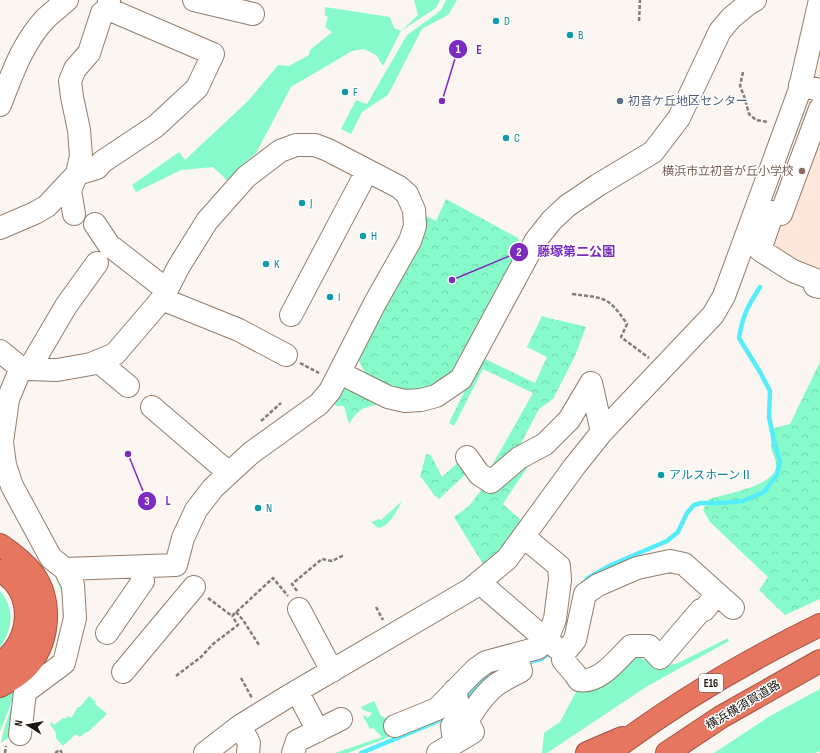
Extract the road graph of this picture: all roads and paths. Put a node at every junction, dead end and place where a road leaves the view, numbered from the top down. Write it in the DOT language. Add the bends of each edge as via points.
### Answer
graph roads {
  1 [pos="67,0"];
  2 [pos="194,0"];
  3 [pos="640,0"];
  4 [pos="755,0"];
  5 [pos="820,0"];
  6 [pos="109,5"];
  7 [pos="730,9"];
  8 [pos="253,14"];
  9 [pos="639,21"];
  10 [pos="743,72"];
  11 [pos="810,88"];
  12 [pos="0,105"];
  13 [pos="820,108"];
  14 [pos="786,126"];
  15 [pos="367,171"];
  16 [pos="73,179"];
  17 [pos="74,214"];
  18 [pos="95,224"];
  19 [pos="0,228"];
  20 [pos="97,263"];
  21 [pos="820,287"];
  22 [pos="572,294"];
  23 [pos="165,295"];
  24 [pos="291,315"];
  25 [pos="0,351"];
  26 [pos="286,355"];
  27 [pos="98,361"];
  28 [pos="25,368"];
  29 [pos="664,369"];
  30 [pos="332,374"];
  31 [pos="128,386"];
  32 [pos="152,407"];
  33 [pos="602,432"];
  34 [pos="467,457"];
  35 [pos="229,473"];
  36 [pos="524,537"];
  37 [pos="0,545"];
  38 [pos="344,555"];
  39 [pos="176,566"];
  40 [pos="314,566"];
  41 [pos="139,567"];
  42 [pos="65,569"];
  43 [pos="0,572"];
  44 [pos="479,582"];
  45 [pos="198,591"];
  46 [pos="711,602"];
  47 [pos="376,607"];
  48 [pos="733,608"];
  49 [pos="299,609"];
  50 [pos="236,612"];
  51 [pos="232,616"];
  52 [pos="820,625"];
  53 [pos="386,627"];
  54 [pos="107,632"];
  55 [pos="545,638"];
  56 [pos="259,645"];
  57 [pos="564,653"];
  58 [pos="518,661"];
  59 [pos="820,661"];
  60 [pos="0,663"];
  61 [pos="332,671"];
  62 [pos="123,672"];
  63 [pos="176,676"];
  64 [pos="240,678"];
  65 [pos="0,686"];
  66 [pos="297,691"];
  67 [pos="457,699"];
  68 [pos="261,713"];
  69 [pos="341,719"];
  70 [pos="240,726"];
  71 [pos="395,726"];
  72 [pos="318,730"];
  73 [pos="462,731"];
  74 [pos="638,732"];
  75 [pos="20,734"];
  76 [pos="55,753"];
  77 [pos="62,753"];
  78 [pos="206,753"];
  79 [pos="248,753"];
  80 [pos="293,753"];
  81 [pos="438,753"];
  82 [pos="587,753"];
  83 [pos="609,753"];
  84 [pos="667,753"];
  1 -- 12 [label="street" via="46,18 28,41"];
  2 -- 8 [label="street"];
  3 -- 9 [label="path"];
  4 -- 7 [label="street"];
  5 -- 11 [label="street"];
  6 -- 16 [label="street" via="102,12 89,53 75,69 70,81 81,156"];
  6 -- 16 [label="street" via="213,54 197,88 156,126 97,168"];
  7 -- 30 [label="street" via="679,118 653,152 598,185 567,206 552,220 536,240 461,379 436,396 405,401 388,398"];
  10 -- 14 [label="path" via="740,86 748,114 756,120"];
  11 -- 14 [label="street" via="799,92"];
  13 -- 21 [label="street" via="781,214 774,212 760,250 793,271 816,280 815,286"];
  14 -- 29 [label="street" via="724,296 713,315"];
  15 -- 23 [label="street" via="315,145 296,145 280,151 246,177 207,221 179,266"];
  15 -- 24 [label="street"];
  15 -- 30 [label="street" via="399,187 407,194 414,210 415,226 410,241"];
  16 -- 17 [label="street" via="70,190"];
  16 -- 19 [label="street" via="47,206"];
  18 -- 23 [label="street" via="108,246"];
  20 -- 28 [label="street"];
  22 -- 29 [label="path" via="609,301 627,324 621,337"];
  23 -- 26 [label="street"];
  23 -- 27 [label="street" via="115,354"];
  25 -- 28 [label="street"];
  26 -- 30 [label="path"];
  27 -- 28 [label="street" via="57,370"];
  27 -- 31 [label="street"];
  28 -- 42 [label="street" via="8,399 2,442 5,464 12,486 51,558"];
  29 -- 33 [label="street"];
  30 -- 35 [label="street" via="330,391 319,404 251,453"];
  32 -- 35 [label="street"];
  33 -- 34 [label="street" via="590,383 569,420 545,444 519,458 491,482 479,474"];
  33 -- 36 [label="street"];
  35 -- 39 [label="street" via="196,510"];
  36 -- 44 [label="street" via="507,559"];
  36 -- 55 [label="street" via="559,566 560,580 555,619"];
  37 -- 65 [label="highway" via="18,558 34,576 41,588 46,613 43,638 33,659 14,679"];
  38 -- 40 [label="path" via="332,561 322,559"];
  39 -- 41 [label="street"];
  39 -- 45 [label="street" via="182,578"];
  41 -- 42 [label="street"];
  41 -- 54 [label="street" via="143,581"];
  42 -- 75 [label="street" via="73,585 75,618 64,663 25,692"];
  43 -- 60 [label="highway" via="12,581 19,591 26,613 24,634 11,655"];
  44 -- 55 [label="street"];
  44 -- 61 [label="street"];
  45 -- 51 [label="path"];
  45 -- 62 [label="street"];
  46 -- 48 [label="street"];
  46 -- 57 [label="street" via="701,610 660,658 650,646 631,646 605,672 586,681 579,680 563,660"];
  46 -- 57 [label="street" via="684,564 670,561 638,568 598,585 585,594 575,640"];
  47 -- 53 [label="path"];
  49 -- 50 [label="path" via="273,578"];
  49 -- 61 [label="street"];
  50 -- 51 [label="path"];
  50 -- 56 [label="path"];
  51 -- 63 [label="path" via="238,625"];
  52 -- 74 [label="highway, E16" via="715,681"];
  55 -- 57 [label="street"];
  55 -- 58 [label="street" via="538,648"];
  58 -- 67 [label="street" via="486,662 475,670"];
  58 -- 73 [label="street" via="521,671 488,692"];
  59 -- 84 [label="highway, 横浜横須賀道路" via="721,717"];
  61 -- 66 [label="street"];
  64 -- 68 [label="path"];
  66 -- 68 [label="street"];
  66 -- 72 [label="street"];
  67 -- 71 [label="street" via="437,710"];
  67 -- 73 [label="street" via="460,714 452,726 453,734"];
  68 -- 70 [label="street"];
  69 -- 72 [label="street"];
  70 -- 78 [label="street"];
  70 -- 79 [label="street" via="249,743"];
  72 -- 80 [label="street" via="297,741"];
  73 -- 81 [label="street" via="471,728 473,732"];
  74 -- 82 [label="highway"];
  74 -- 83 [label="highway, E16"];
  76 -- 77 [label="path" via="60,750"];
}
